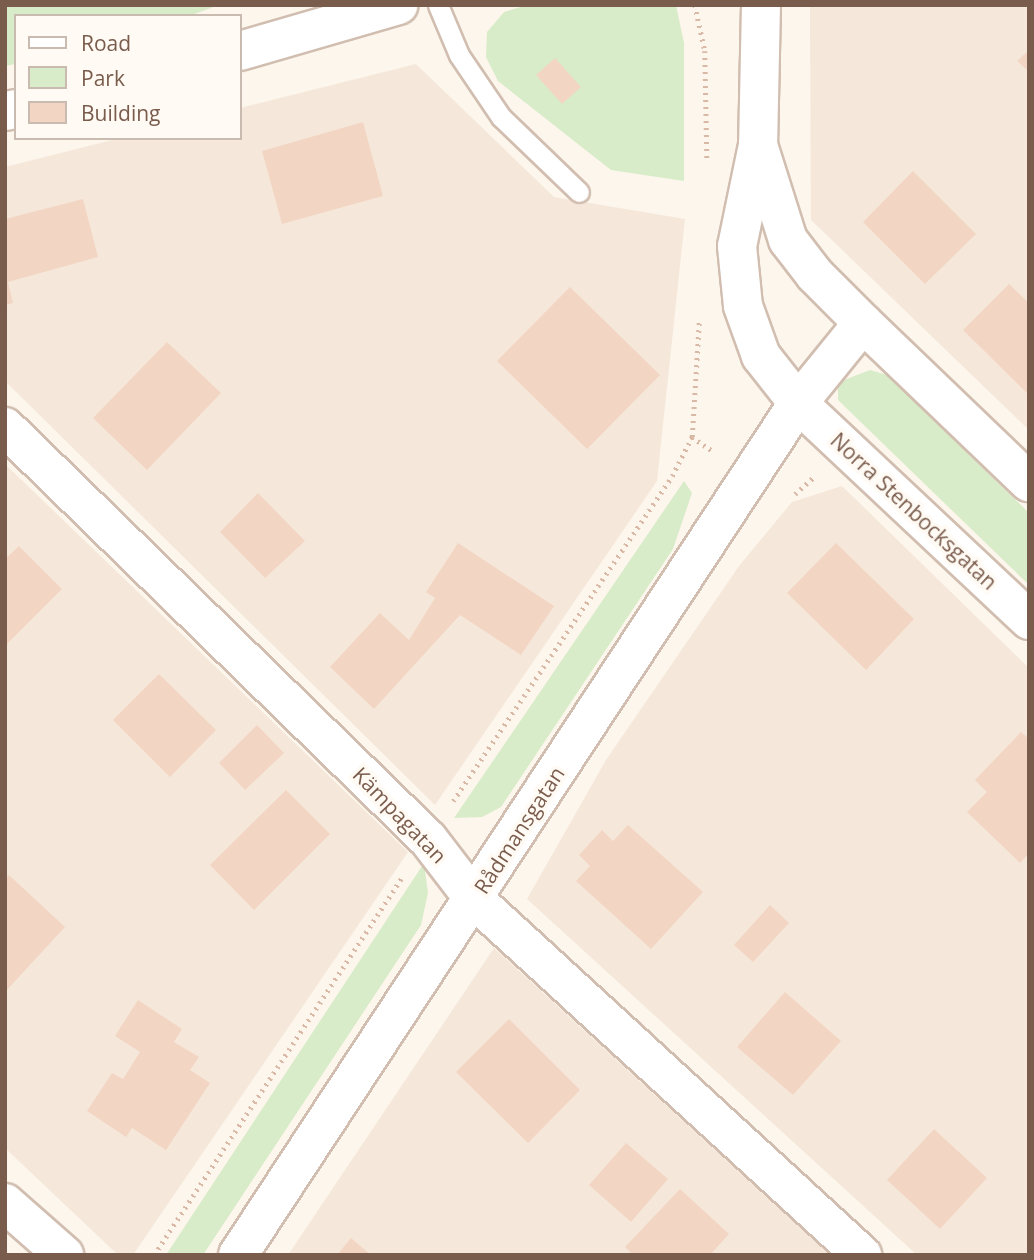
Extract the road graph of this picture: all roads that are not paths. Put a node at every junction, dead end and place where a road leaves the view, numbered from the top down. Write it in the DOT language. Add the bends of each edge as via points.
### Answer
graph roads {
  1 [pos="398,5"];
  2 [pos="438,5"];
  3 [pos="761,5"];
  4 [pos="242,50"];
  5 [pos="758,145"];
  6 [pos="579,192"];
  7 [pos="863,323"];
  8 [pos="798,403"];
  9 [pos="5,427"];
  10 [pos="1029,482"];
  11 [pos="1029,620"];
  12 [pos="474,899"];
  13 [pos="5,1203"];
  14 [pos="64,1255"];
  15 [pos="238,1255"];
  16 [pos="862,1255"];
  1 -- 4 [label="street"];
  2 -- 6 [label="lane" via="459,55 501,117"];
  3 -- 5 [label="street"];
  5 -- 7 [label="street" via="788,240 814,275"];
  5 -- 8 [label="street" via="737,246 743,306 761,356"];
  7 -- 8 [label="street, Rådmansgatan"];
  7 -- 10 [label="street"];
  8 -- 11 [label="street, Norra Stenbocksgatan"];
  8 -- 12 [label="street, Rådmansgatan"];
  9 -- 12 [label="street, Kämpagatan" via="428,839"];
  12 -- 15 [label="street, Rådmansgatan"];
  12 -- 16 [label="street, Kämpagatan"];
  13 -- 14 [label="street"];
}
